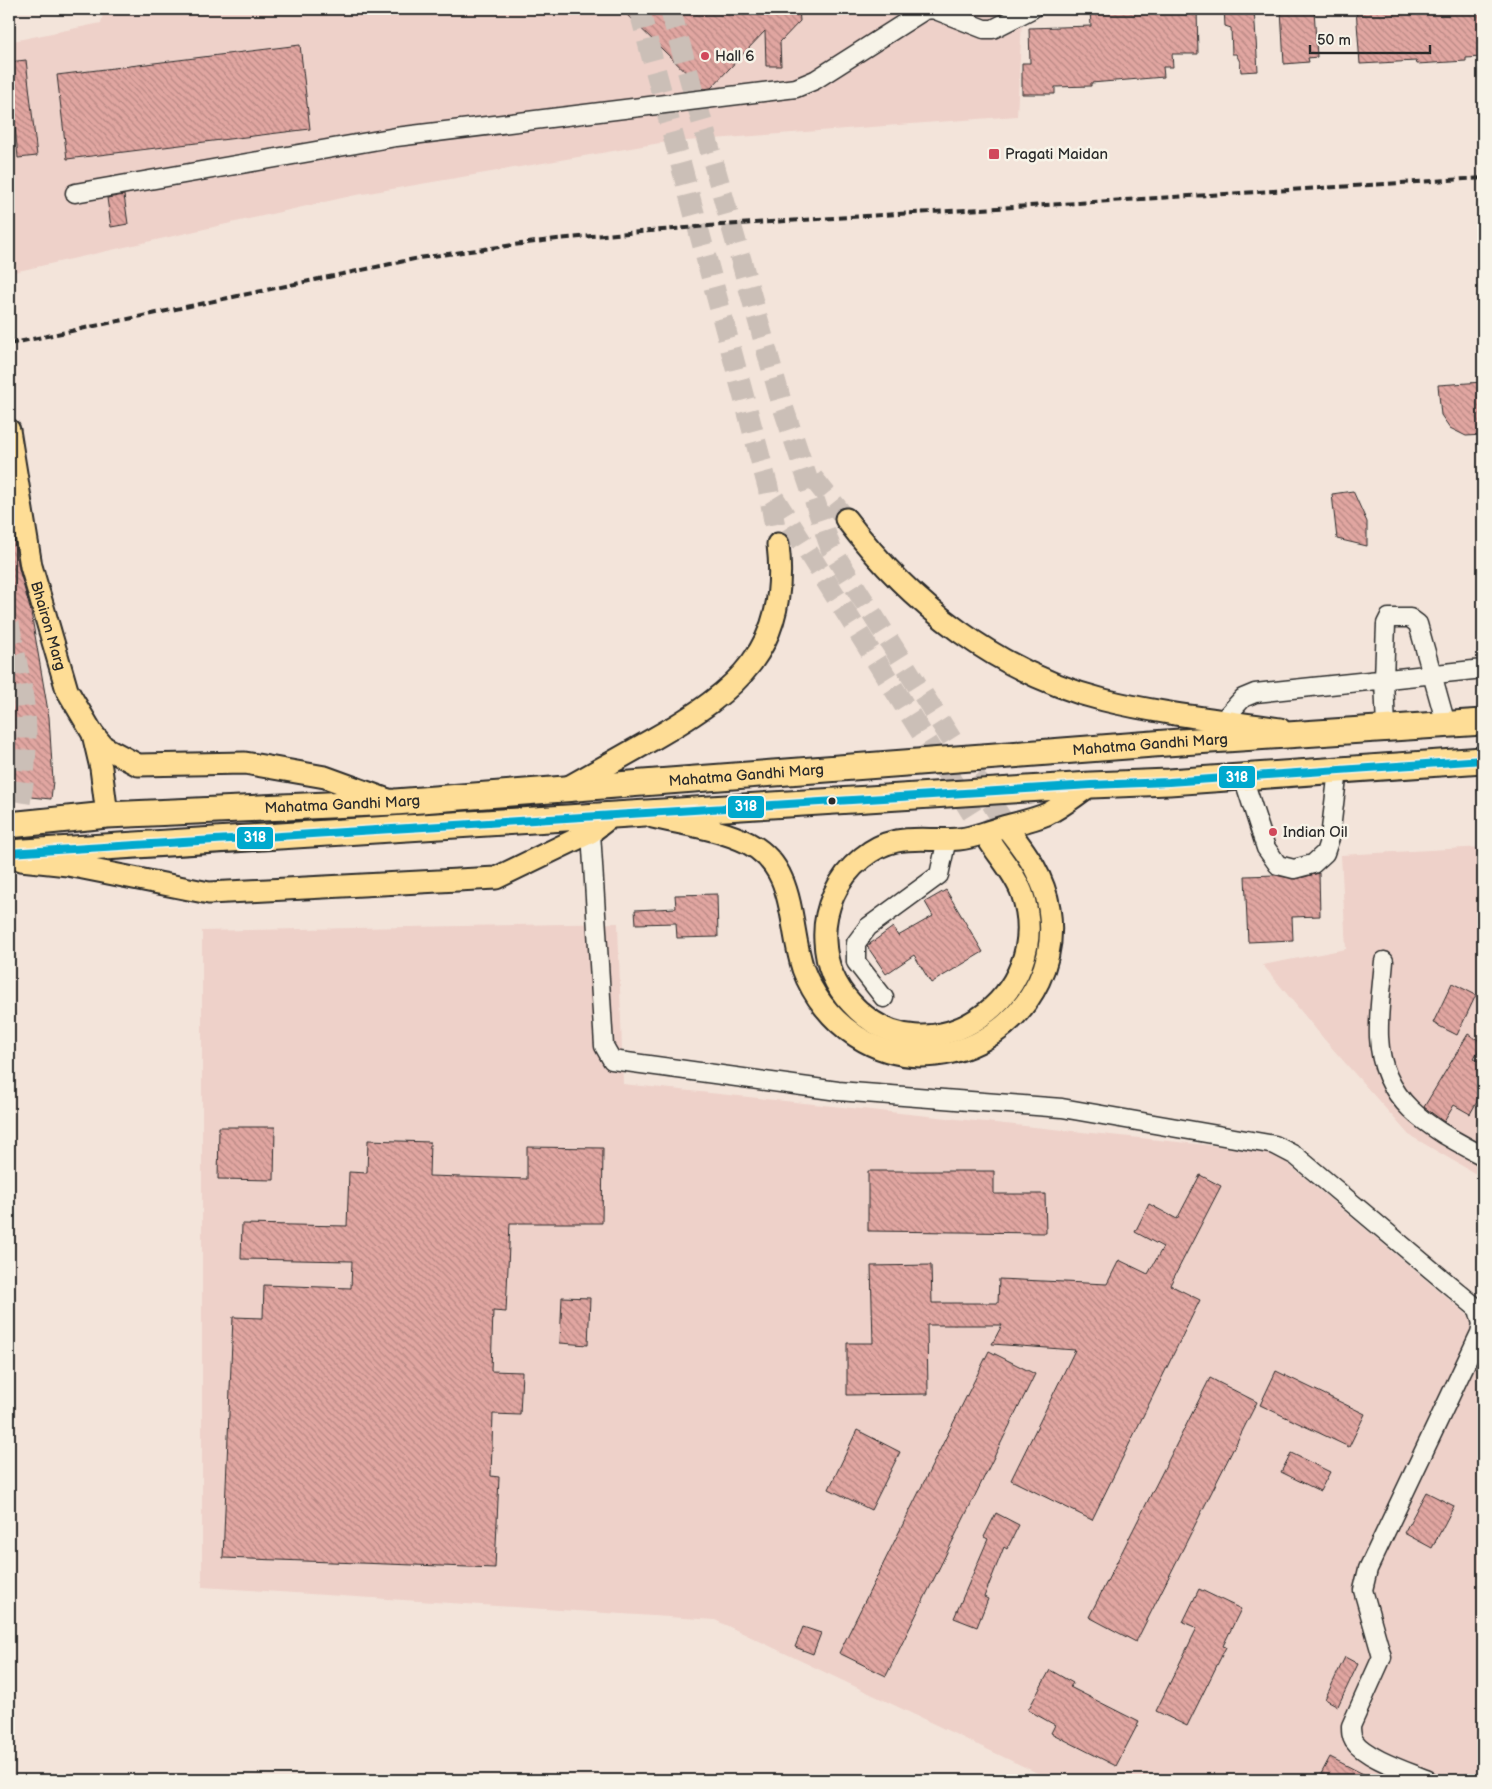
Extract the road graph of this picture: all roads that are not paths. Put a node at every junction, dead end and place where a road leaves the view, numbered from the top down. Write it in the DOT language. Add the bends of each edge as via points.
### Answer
graph roads {
  1 [pos="1026,12"];
  2 [pos="75,193"];
  3 [pos="9,430"];
  4 [pos="846,519"];
  5 [pos="778,544"];
  6 [pos="1483,669"];
  7 [pos="1432,675"];
  8 [pos="1384,679"];
  9 [pos="1223,720"];
  10 [pos="1483,722"];
  11 [pos="1446,724"];
  12 [pos="1386,728"];
  13 [pos="93,734"];
  14 [pos="1307,734"];
  15 [pos="1483,760"];
  16 [pos="1338,770"];
  17 [pos="1243,777"];
  18 [pos="1091,785"];
  19 [pos="563,790"];
  20 [pos="396,802"];
  21 [pos="640,814"];
  22 [pos="107,815"];
  23 [pos="613,815"];
  24 [pos="9,824"];
  25 [pos="591,832"];
  26 [pos="1010,832"];
  27 [pos="947,839"];
  28 [pos="990,842"];
  29 [pos="9,853"];
  30 [pos="9,859"];
  31 [pos="1384,961"];
  32 [pos="884,998"];
  33 [pos="1483,1156"];
  34 [pos="1428,1780"];
  1 -- 2 [label="lane" via="993,29 984,29 933,9 925,10 815,80 796,88 396,137"];
  3 -- 13 [label="main road, Bhairon Marg" via="31,566 67,690"];
  4 -- 9 [label="main road" via="912,595 958,632 994,654 1047,680 1103,699"];
  5 -- 19 [label="main road" via="780,582 773,619 758,654 736,682 709,706"];
  6 -- 7 [label="lane"];
  7 -- 8 [label="lane"];
  7 -- 8 [label="lane" via="1416,621 1389,618"];
  7 -- 11 [label="lane"];
  8 -- 9 [label="lane" via="1250,694"];
  8 -- 12 [label="lane"];
  9 -- 14 [label="main road"];
  10 -- 11 [label="highway, Mahatma Gandhi Marg"];
  11 -- 12 [label="highway, Mahatma Gandhi Marg"];
  12 -- 14 [label="highway, Mahatma Gandhi Marg"];
  13 -- 20 [label="main road" via="104,747 138,765 245,762 325,777"];
  13 -- 22 [label="main road, Bhairon Marg"];
  14 -- 19 [label="highway, Mahatma Gandhi Marg"];
  15 -- 16 [label="highway, Mahatma Gandhi Marg"];
  16 -- 17 [label="highway, Mahatma Gandhi Marg"];
  16 -- 17 [label="lane" via="1330,838 1325,853 1314,864 1294,869 1278,865 1266,848"];
  17 -- 18 [label="highway, Mahatma Gandhi Marg"];
  18 -- 21 [label="highway, Mahatma Gandhi Marg"];
  18 -- 27 [label="main road" via="1047,814 960,839"];
  19 -- 20 [label="highway, Mahatma Gandhi Marg"];
  20 -- 22 [label="highway, Mahatma Gandhi Marg"];
  21 -- 23 [label="highway, Mahatma Gandhi Marg"];
  21 -- 26 [label="main road" via="736,838 759,849 776,867 787,888 803,968 810,985 830,1014 872,1045 920,1056 970,1047 999,1031 1024,1006 1041,975 1050,942 1046,893 1033,863"];
  22 -- 24 [label="highway, Mahatma Gandhi Marg"];
  23 -- 25 [label="main road"];
  23 -- 29 [label="highway, Mahatma Gandhi Marg"];
  25 -- 30 [label="main road" via="496,878 208,893 68,865"];
  25 -- 34 [label="lane" via="604,1046 612,1060 838,1091 1062,1108 1275,1145 1296,1156 1478,1309 1482,1324 1480,1333 1368,1569 1363,1590 1382,1657 1351,1726 1351,1734 1366,1752"];
  27 -- 28 [label="main road" via="900,838 874,849 842,879 826,919 825,947 839,988 857,1010 893,1031 937,1035 967,1026 981,1018 1004,996 1020,969 1028,939 1026,909 1016,880"];
  27 -- 32 [label="lane" via="939,875 868,927 856,944 856,962"];
  31 -- 33 [label="lane" via="1379,1037 1383,1065 1396,1094 1429,1126"];
}
